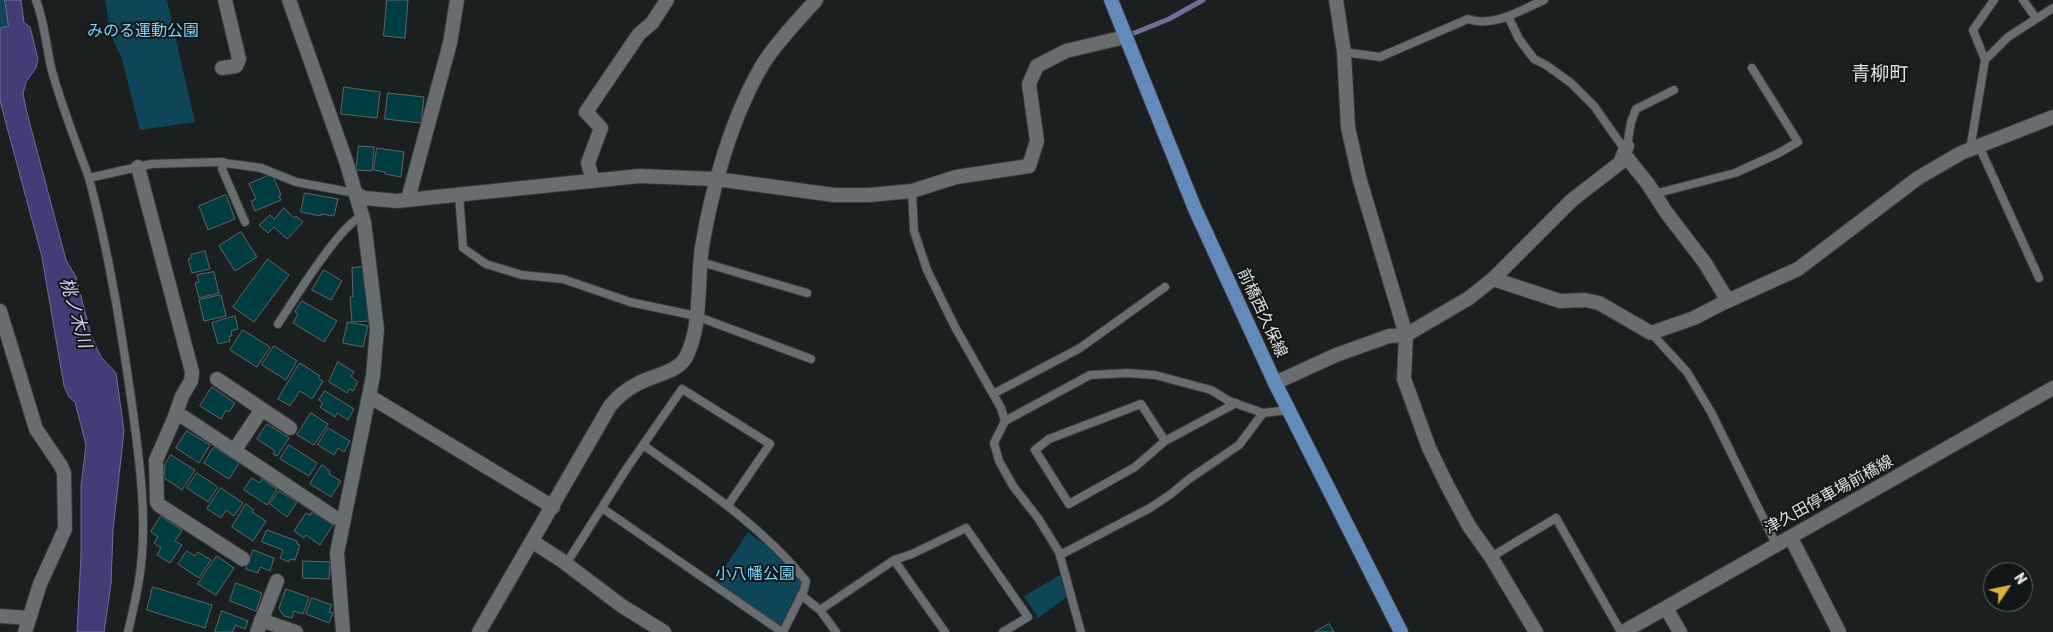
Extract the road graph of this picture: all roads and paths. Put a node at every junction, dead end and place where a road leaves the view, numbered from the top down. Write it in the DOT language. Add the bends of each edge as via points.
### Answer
graph roads {
  1 [pos="36,0"];
  2 [pos="225,0"];
  3 [pos="289,0"];
  4 [pos="457,0"];
  5 [pos="667,0"];
  6 [pos="816,0"];
  7 [pos="1111,0"];
  8 [pos="1336,0"];
  9 [pos="1544,0"];
  10 [pos="1994,0"];
  11 [pos="2023,0"];
  12 [pos="2053,8"];
  13 [pos="1508,16"];
  14 [pos="2036,18"];
  15 [pos="1125,37"];
  16 [pos="1344,52"];
  17 [pos="1984,60"];
  18 [pos="222,68"];
  19 [pos="1752,68"];
  20 [pos="1674,90"];
  21 [pos="2053,117"];
  22 [pos="1975,148"];
  23 [pos="1625,150"];
  24 [pos="222,162"];
  25 [pos="138,167"];
  26 [pos="88,178"];
  27 [pos="716,179"];
  28 [pos="593,180"];
  29 [pos="912,191"];
  30 [pos="355,193"];
  31 [pos="459,194"];
  32 [pos="1654,194"];
  33 [pos="408,199"];
  34 [pos="362,216"];
  35 [pos="245,222"];
  36 [pos="701,262"];
  37 [pos="2040,278"];
  38 [pos="1493,279"];
  39 [pos="1165,287"];
  40 [pos="808,293"];
  41 [pos="1728,301"];
  42 [pos="0,311"];
  43 [pos="696,316"];
  44 [pos="278,324"];
  45 [pos="1651,333"];
  46 [pos="1406,335"];
  47 [pos="811,359"];
  48 [pos="217,379"];
  49 [pos="1274,383"];
  50 [pos="2053,388"];
  51 [pos="994,394"];
  52 [pos="369,396"];
  53 [pos="1236,404"];
  54 [pos="262,409"];
  55 [pos="1288,410"];
  56 [pos="1263,413"];
  57 [pos="176,414"];
  58 [pos="1005,421"];
  59 [pos="290,428"];
  60 [pos="1165,441"];
  61 [pos="643,446"];
  62 [pos="234,450"];
  63 [pos="728,505"];
  64 [pos="552,507"];
  65 [pos="602,508"];
  66 [pos="342,519"];
  67 [pos="1790,538"];
  68 [pos="532,542"];
  69 [pos="1776,544"];
  70 [pos="1060,555"];
  71 [pos="1491,556"];
  72 [pos="243,559"];
  73 [pos="894,560"];
  74 [pos="566,564"];
  75 [pos="277,581"];
  76 [pos="801,595"];
  77 [pos="1666,608"];
  78 [pos="820,610"];
  79 [pos="0,616"];
  80 [pos="26,625"];
  81 [pos="259,626"];
  82 [pos="128,632"];
  83 [pos="296,632"];
  84 [pos="342,632"];
  85 [pos="479,632"];
  86 [pos="664,632"];
  87 [pos="782,632"];
  88 [pos="836,632"];
  89 [pos="945,632"];
  90 [pos="1003,632"];
  91 [pos="1081,632"];
  92 [pos="1401,632"];
  93 [pos="1536,632"];
  94 [pos="1622,632"];
  95 [pos="1680,632"];
  96 [pos="1839,632"];
  1 -- 26 [label="lane" via="59,96"];
  2 -- 18 [label="street" via="240,59 236,66"];
  3 -- 30 [label="street"];
  4 -- 33 [label="street" via="450,43"];
  5 -- 28 [label="street" via="586,112 601,128 588,163"];
  6 -- 27 [label="street" via="764,63 740,112"];
  7 -- 15 [label="main road, 前橋西久保線"];
  8 -- 16 [label="street"];
  9 -- 13 [label="lane"];
  10 -- 17 [label="lane" via="1973,30"];
  11 -- 14 [label="lane"];
  12 -- 14 [label="lane"];
  13 -- 16 [label="lane" via="1476,22 1468,19 1380,56"];
  13 -- 23 [label="lane" via="1534,59 1571,83 1594,106"];
  14 -- 17 [label="lane"];
  15 -- 29 [label="street" via="1066,51 1037,66 1029,84 1037,141 1029,166 956,177"];
  15 -- 49 [label="main road, 前橋西久保線" via="1195,209"];
  16 -- 46 [label="street" via="1348,127 1359,177"];
  17 -- 22 [label="lane"];
  19 -- 32 [label="lane" via="1798,142 1735,173"];
  20 -- 23 [label="lane" via="1636,109"];
  21 -- 22 [label="street"];
  22 -- 37 [label="lane"];
  22 -- 41 [label="street" via="1918,178 1798,269"];
  23 -- 32 [label="street"];
  23 -- 38 [label="street" via="1620,163 1572,200"];
  24 -- 25 [label="lane"];
  24 -- 30 [label="lane" via="261,168 296,182"];
  24 -- 35 [label="lane" via="222,169"];
  25 -- 26 [label="lane"];
  25 -- 57 [label="street" via="192,372"];
  26 -- 82 [label="lane" via="119,313 137,448 142,557"];
  27 -- 28 [label="street" via="639,176"];
  27 -- 29 [label="street" via="834,195"];
  27 -- 36 [label="street"];
  28 -- 31 [label="street"];
  29 -- 51 [label="lane" via="914,230 927,270"];
  30 -- 33 [label="street" via="380,201"];
  30 -- 34 [label="street"];
  31 -- 33 [label="street"];
  31 -- 43 [label="lane" via="463,248 486,264 522,275 563,279 630,302"];
  32 -- 41 [label="street" via="1705,263"];
  34 -- 44 [label="lane" via="353,221 316,267"];
  34 -- 52 [label="street" via="377,329"];
  36 -- 40 [label="lane"];
  36 -- 43 [label="street"];
  38 -- 45 [label="street" via="1560,301 1599,303"];
  38 -- 46 [label="street" via="1469,298"];
  39 -- 51 [label="lane" via="1080,348"];
  41 -- 45 [label="street" via="1694,318"];
  42 -- 80 [label="street" via="36,429 64,473 65,529"];
  43 -- 47 [label="lane"];
  43 -- 64 [label="street" via="687,357 678,366 618,395"];
  45 -- 69 [label="lane" via="1687,372 1702,396"];
  46 -- 49 [label="street" via="1389,336 1336,355"];
  46 -- 71 [label="street" via="1404,379 1429,448 1469,526"];
  48 -- 54 [label="street"];
  49 -- 55 [label="main road, 前橋西久保線"];
  50 -- 67 [label="street, 津久田停車場前橋線"];
  51 -- 58 [label="lane"];
  52 -- 64 [label="street"];
  52 -- 66 [label="street"];
  53 -- 56 [label="lane"];
  53 -- 58 [label="lane" via="1211,390 1155,375 1127,372 1090,375"];
  53 -- 60 [label="lane"];
  54 -- 59 [label="street"];
  54 -- 62 [label="street"];
  55 -- 56 [label="lane"];
  55 -- 92 [label="main road, 前橋西久保線"];
  56 -- 70 [label="lane" via="1239,445 1171,494"];
  57 -- 62 [label="street"];
  57 -- 72 [label="street" via="156,460 157,502"];
  58 -- 70 [label="lane" via="994,443 999,461"];
  60 -- 60 [label="lane" via="1135,467 1069,504 1035,450 1049,439 1141,404"];
  61 -- 63 [label="lane"];
  61 -- 63 [label="lane" via="682,388 770,444"];
  61 -- 65 [label="lane"];
  62 -- 66 [label="street" via="334,517"];
  63 -- 76 [label="lane" via="777,548 806,581"];
  64 -- 68 [label="street"];
  65 -- 74 [label="lane"];
  65 -- 87 [label="lane"];
  66 -- 84 [label="street" via="337,553"];
  67 -- 69 [label="street, 津久田停車場前橋線"];
  67 -- 96 [label="street"];
  68 -- 74 [label="street"];
  68 -- 85 [label="street"];
  69 -- 77 [label="street, 津久田停車場前橋線"];
  70 -- 91 [label="lane"];
  71 -- 93 [label="street"];
  71 -- 94 [label="lane" via="1556,518"];
  73 -- 78 [label="lane"];
  73 -- 89 [label="lane"];
  73 -- 90 [label="lane" via="966,528 1028,617"];
  74 -- 86 [label="street" via="622,606"];
  75 -- 81 [label="street"];
  76 -- 78 [label="lane"];
  76 -- 87 [label="lane"];
  77 -- 94 [label="street, 津久田停車場前橋線"];
  77 -- 95 [label="street"];
  78 -- 88 [label="lane"];
  79 -- 80 [label="street"];
  81 -- 83 [label="street"];
}
